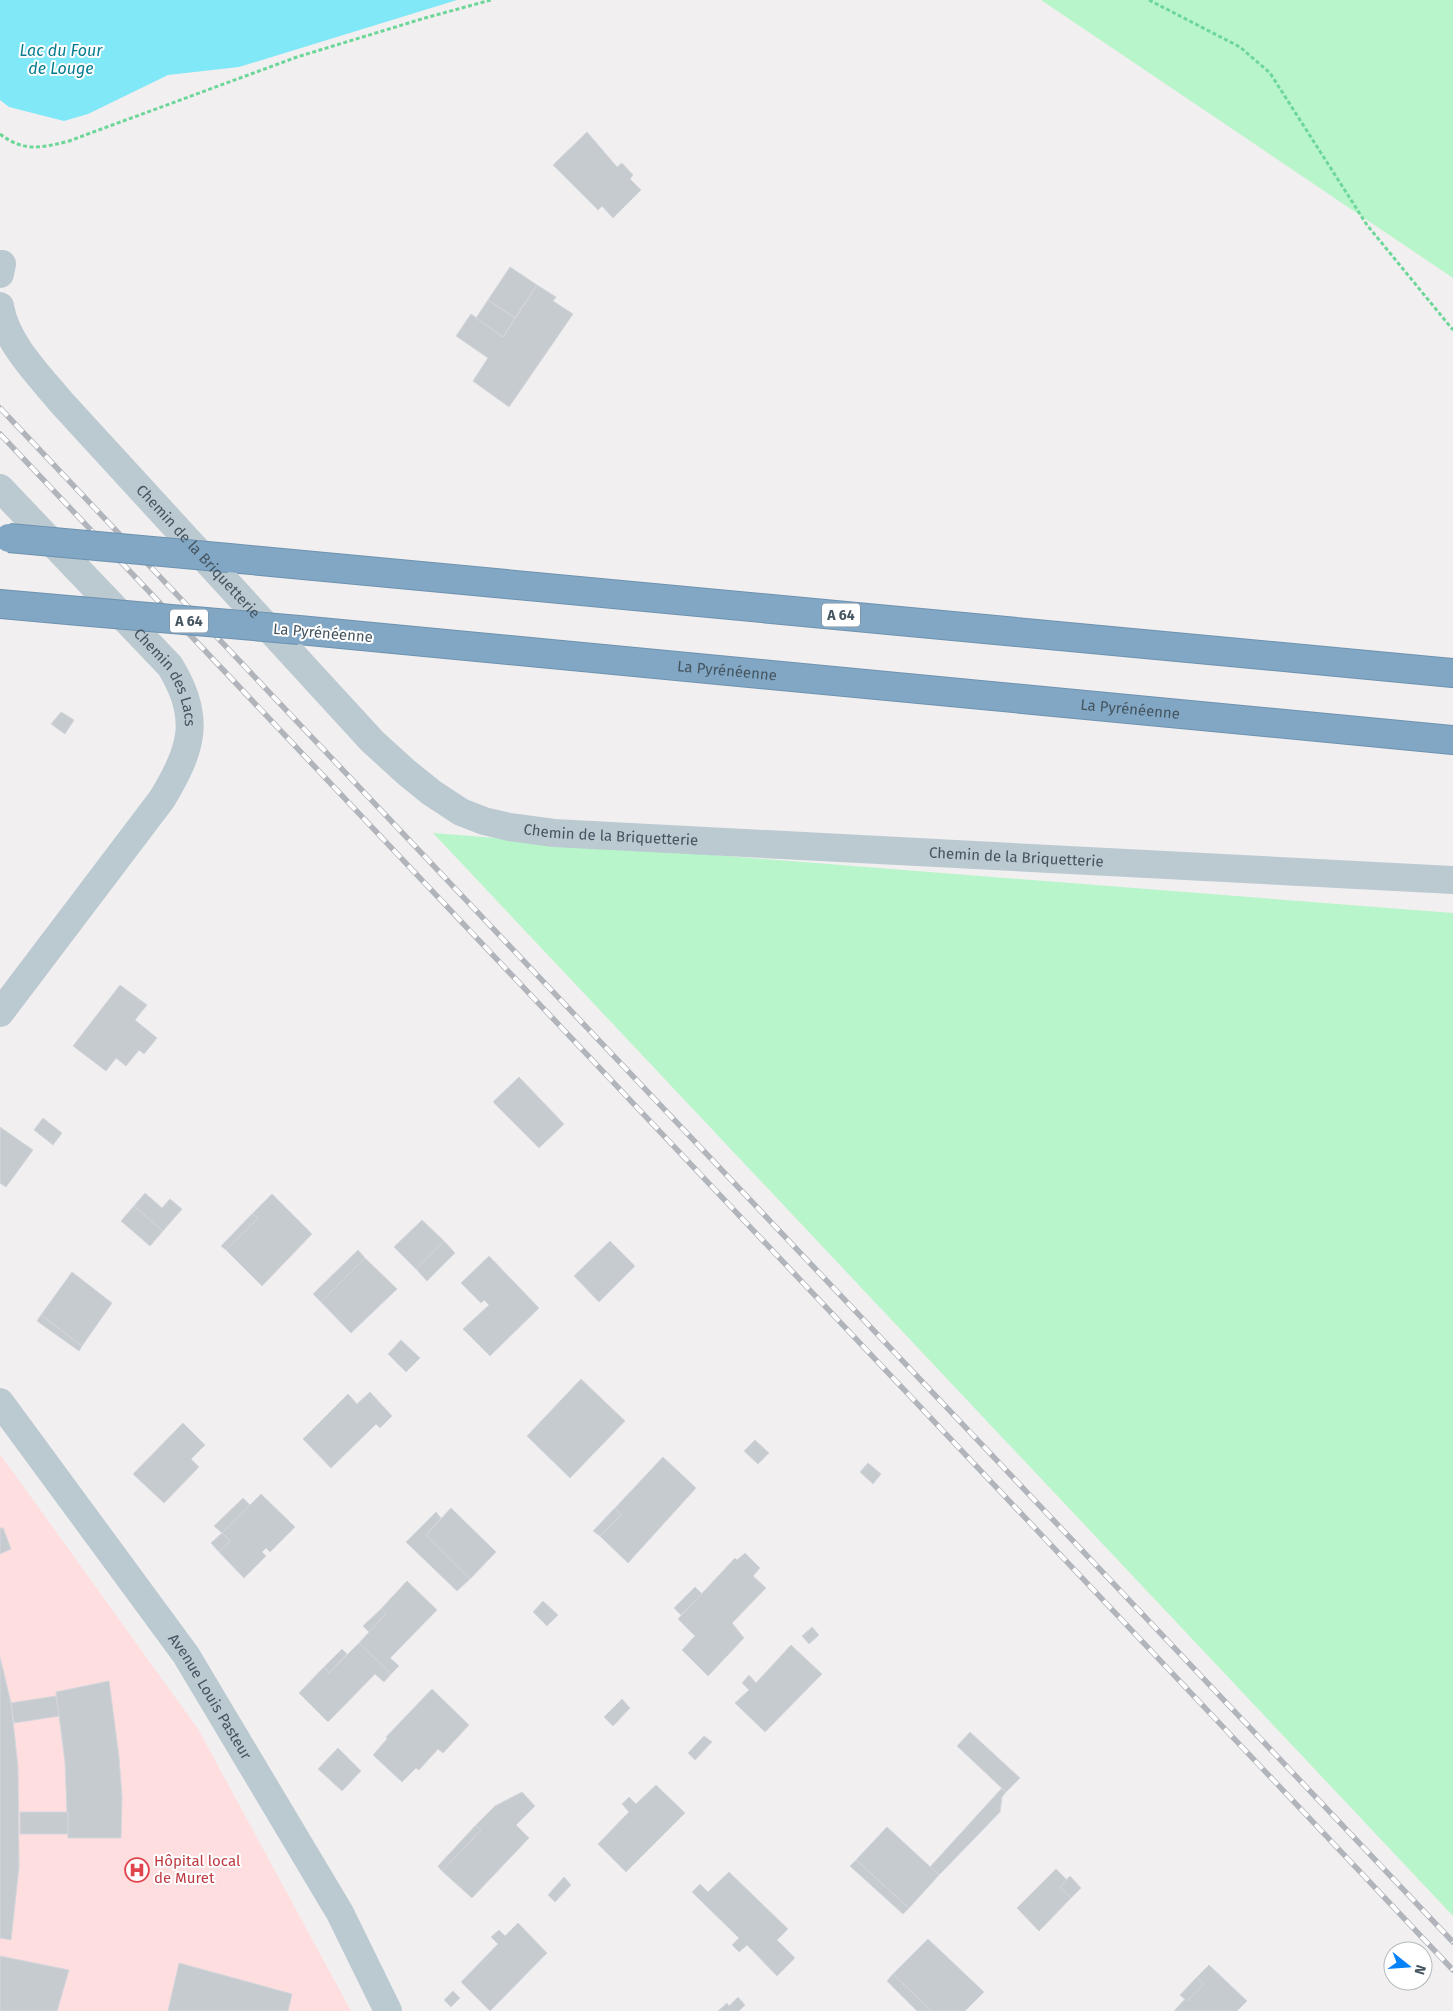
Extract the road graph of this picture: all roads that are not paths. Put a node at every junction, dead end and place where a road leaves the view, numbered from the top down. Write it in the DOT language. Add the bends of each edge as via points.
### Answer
graph roads {
  1 [pos="0,264"];
  2 [pos="0,274"];
  3 [pos="0,306"];
  4 [pos="0,488"];
  5 [pos="5,537"];
  6 [pos="0,604"];
  7 [pos="1453,673"];
  8 [pos="1453,740"];
  9 [pos="1453,880"];
  10 [pos="0,1013"];
  11 [pos="0,1402"];
  12 [pos="388,2011"];
  1 -- 2 [label="street"];
  3 -- 9 [label="street, Chemin de la Briquetterie" via="8,332 61,402 372,741 461,812 509,827 554,833"];
  4 -- 10 [label="street, Chemin des Lacs" via="170,666 189,705 190,727 186,752 162,799"];
  5 -- 7 [label="highway, A 64, bridge"];
  6 -- 8 [label="highway, La Pyrénéenne / A 64, bridge"];
  11 -- 12 [label="street, Avenue Louis Pasteur" via="186,1654 340,1913"];
}
